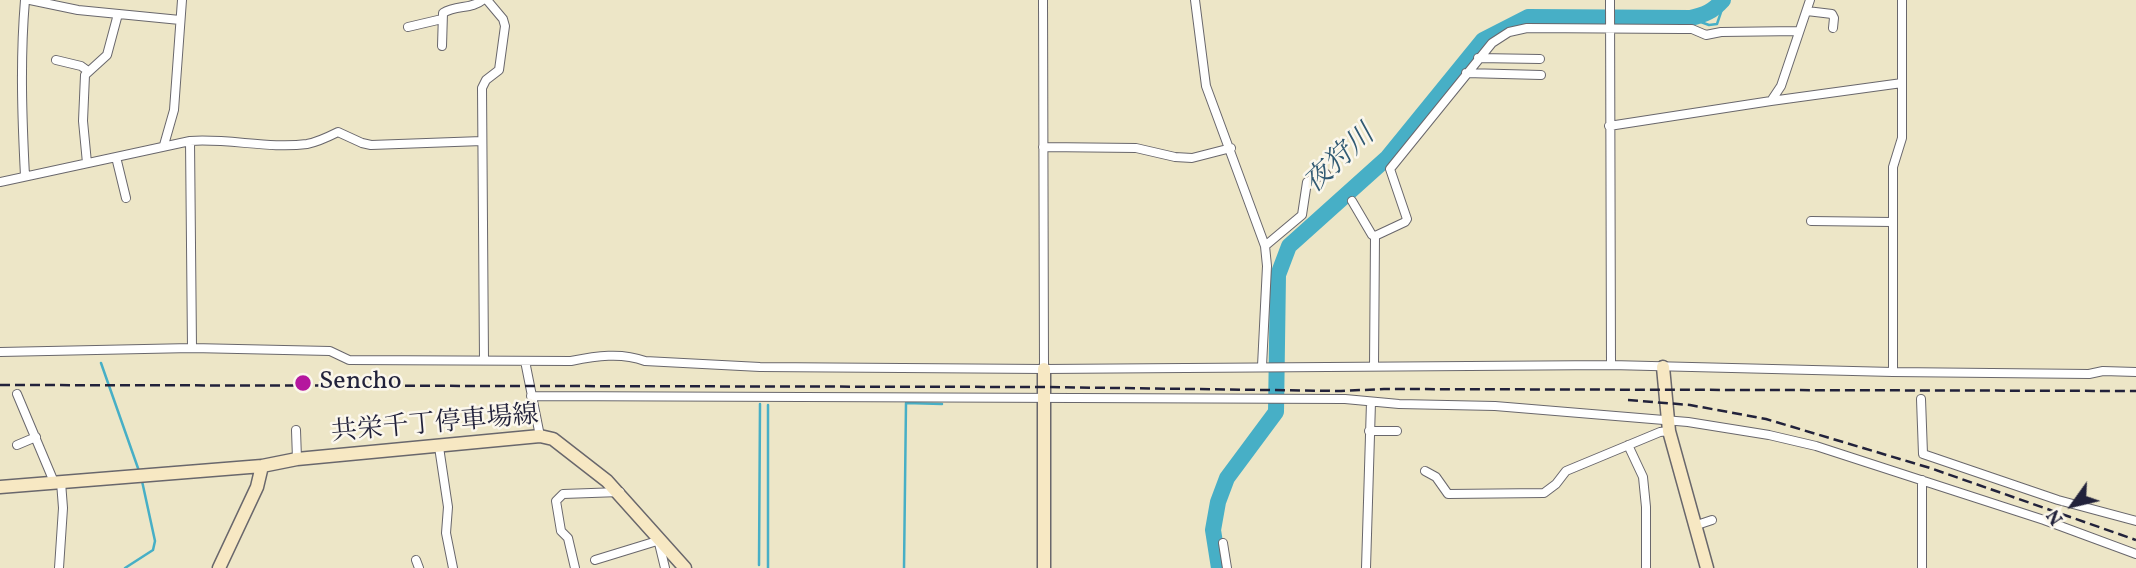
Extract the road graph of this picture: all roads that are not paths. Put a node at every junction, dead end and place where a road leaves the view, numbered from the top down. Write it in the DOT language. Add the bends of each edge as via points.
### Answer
graph roads {
  1 [pos="27,0"];
  2 [pos="182,0"];
  3 [pos="485,0"];
  4 [pos="1043,0"];
  5 [pos="1195,0"];
  6 [pos="1610,0"];
  7 [pos="1810,0"];
  8 [pos="1902,0"];
  9 [pos="1807,11"];
  10 [pos="118,14"];
  11 [pos="442,19"];
  12 [pos="180,20"];
  13 [pos="1611,26"];
  14 [pos="408,27"];
  15 [pos="1833,28"];
  16 [pos="1799,31"];
  17 [pos="442,46"];
  18 [pos="1478,58"];
  19 [pos="1540,59"];
  20 [pos="56,60"];
  21 [pos="88,71"];
  22 [pos="1465,73"];
  23 [pos="1541,75"];
  24 [pos="1902,83"];
  25 [pos="1770,102"];
  26 [pos="1609,126"];
  27 [pos="190,141"];
  28 [pos="482,141"];
  29 [pos="164,145"];
  30 [pos="1043,147"];
  31 [pos="1231,148"];
  32 [pos="116,157"];
  33 [pos="87,163"];
  34 [pos="1326,174"];
  35 [pos="25,176"];
  36 [pos="0,182"];
  37 [pos="127,198"];
  38 [pos="1352,201"];
  39 [pos="1811,221"];
  40 [pos="1892,222"];
  41 [pos="1375,236"];
  42 [pos="1270,242"];
  43 [pos="192,348"];
  44 [pos="0,352"];
  45 [pos="484,360"];
  46 [pos="525,361"];
  47 [pos="1611,365"];
  48 [pos="1263,366"];
  49 [pos="1374,366"];
  50 [pos="1662,367"];
  51 [pos="1044,369"];
  52 [pos="1893,372"];
  53 [pos="2136,372"];
  54 [pos="17,394"];
  55 [pos="531,397"];
  56 [pos="1043,397"];
  57 [pos="1921,399"];
  58 [pos="1371,402"];
  59 [pos="1669,426"];
  60 [pos="296,430"];
  61 [pos="1369,431"];
  62 [pos="1397,431"];
  63 [pos="36,436"];
  64 [pos="540,436"];
  65 [pos="17,445"];
  66 [pos="1628,445"];
  67 [pos="439,447"];
  68 [pos="297,459"];
  69 [pos="262,466"];
  70 [pos="1425,471"];
  71 [pos="1922,480"];
  72 [pos="57,482"];
  73 [pos="0,487"];
  74 [pos="620,492"];
  75 [pos="1712,520"];
  76 [pos="2136,521"];
  77 [pos="1694,526"];
  78 [pos="658,539"];
  79 [pos="1223,543"];
  80 [pos="2136,554"];
  81 [pos="595,560"];
  82 [pos="59,568"];
  83 [pos="219,568"];
  84 [pos="453,568"];
  85 [pos="575,568"];
  86 [pos="665,568"];
  87 [pos="685,568"];
  88 [pos="1044,568"];
  89 [pos="1227,568"];
  90 [pos="1366,568"];
  91 [pos="1646,568"];
  92 [pos="1707,568"];
  93 [pos="1922,568"];
  1 -- 10 [label="street"];
  1 -- 35 [label="street" via="21,46"];
  2 -- 12 [label="street"];
  3 -- 11 [label="street" via="448,9"];
  3 -- 28 [label="street" via="505,26 499,70 482,88"];
  4 -- 30 [label="street"];
  5 -- 31 [label="street" via="1205,79"];
  6 -- 13 [label="street"];
  7 -- 9 [label="street"];
  8 -- 24 [label="street"];
  9 -- 15 [label="street" via="1832,14"];
  9 -- 16 [label="street"];
  10 -- 12 [label="street"];
  10 -- 21 [label="street" via="107,55"];
  11 -- 14 [label="street"];
  11 -- 17 [label="street"];
  12 -- 29 [label="street" via="174,110"];
  13 -- 16 [label="street" via="1692,29 1706,35"];
  13 -- 18 [label="street" via="1519,29 1500,37"];
  13 -- 26 [label="street"];
  16 -- 25 [label="street" via="1781,86"];
  18 -- 19 [label="street"];
  18 -- 22 [label="street"];
  20 -- 21 [label="street"];
  21 -- 33 [label="street" via="83,121"];
  22 -- 23 [label="street"];
  22 -- 41 [label="street" via="1390,169 1405,222"];
  24 -- 25 [label="street"];
  24 -- 40 [label="street" via="1902,138 1893,167"];
  25 -- 26 [label="street"];
  26 -- 47 [label="street"];
  27 -- 28 [label="street" via="294,145 338,132 371,145"];
  27 -- 29 [label="street"];
  27 -- 43 [label="street"];
  28 -- 45 [label="street"];
  29 -- 32 [label="street"];
  30 -- 31 [label="street" via="1136,148 1192,158"];
  30 -- 51 [label="street"];
  31 -- 42 [label="street"];
  32 -- 33 [label="street"];
  32 -- 37 [label="street"];
  33 -- 35 [label="street"];
  34 -- 42 [label="street" via="1307,182 1302,215"];
  35 -- 36 [label="street"];
  38 -- 41 [label="street"];
  39 -- 40 [label="street"];
  40 -- 52 [label="street"];
  41 -- 49 [label="street"];
  42 -- 48 [label="street"];
  43 -- 44 [label="street"];
  43 -- 45 [label="street" via="330,351 349,360"];
  45 -- 46 [label="street"];
  46 -- 51 [label="street" via="629,355 645,361 760,367"];
  46 -- 55 [label="street"];
  47 -- 49 [label="street"];
  47 -- 50 [label="street"];
  48 -- 49 [label="street"];
  48 -- 51 [label="street"];
  50 -- 52 [label="street"];
  50 -- 59 [label="main road"];
  51 -- 56 [label="main road"];
  52 -- 53 [label="street"];
  54 -- 63 [label="street"];
  55 -- 56 [label="street"];
  55 -- 64 [label="street"];
  56 -- 58 [label="street"];
  56 -- 88 [label="main road"];
  57 -- 76 [label="street" via="1923,454"];
  58 -- 59 [label="street" via="1495,406"];
  58 -- 61 [label="street"];
  59 -- 66 [label="street"];
  59 -- 71 [label="street" via="1702,424 1816,446"];
  59 -- 77 [label="main road"];
  60 -- 68 [label="street"];
  61 -- 62 [label="street"];
  61 -- 90 [label="street"];
  63 -- 65 [label="street"];
  63 -- 72 [label="street"];
  64 -- 67 [label="main road, 共栄千丁停車場線"];
  64 -- 74 [label="main road, 共栄千丁停車場線" via="553,439"];
  66 -- 70 [label="street" via="1566,471 1544,493 1448,494 1436,477"];
  66 -- 91 [label="street" via="1643,477"];
  67 -- 68 [label="main road, 共栄千丁停車場線"];
  67 -- 84 [label="street"];
  68 -- 69 [label="main road, 共栄千丁停車場線"];
  69 -- 72 [label="main road, 共栄千丁停車場線"];
  69 -- 83 [label="main road" via="257,487"];
  71 -- 80 [label="street"];
  71 -- 93 [label="street"];
  72 -- 73 [label="main road, 共栄千丁停車場線"];
  72 -- 82 [label="street" via="63,508"];
  74 -- 78 [label="main road, 共栄千丁停車場線"];
  74 -- 85 [label="street" via="563,495 556,501"];
  75 -- 77 [label="street"];
  77 -- 92 [label="main road"];
  78 -- 81 [label="street"];
  78 -- 86 [label="street"];
  78 -- 87 [label="main road, 共栄千丁停車場線"];
  79 -- 89 [label="street"];
}
